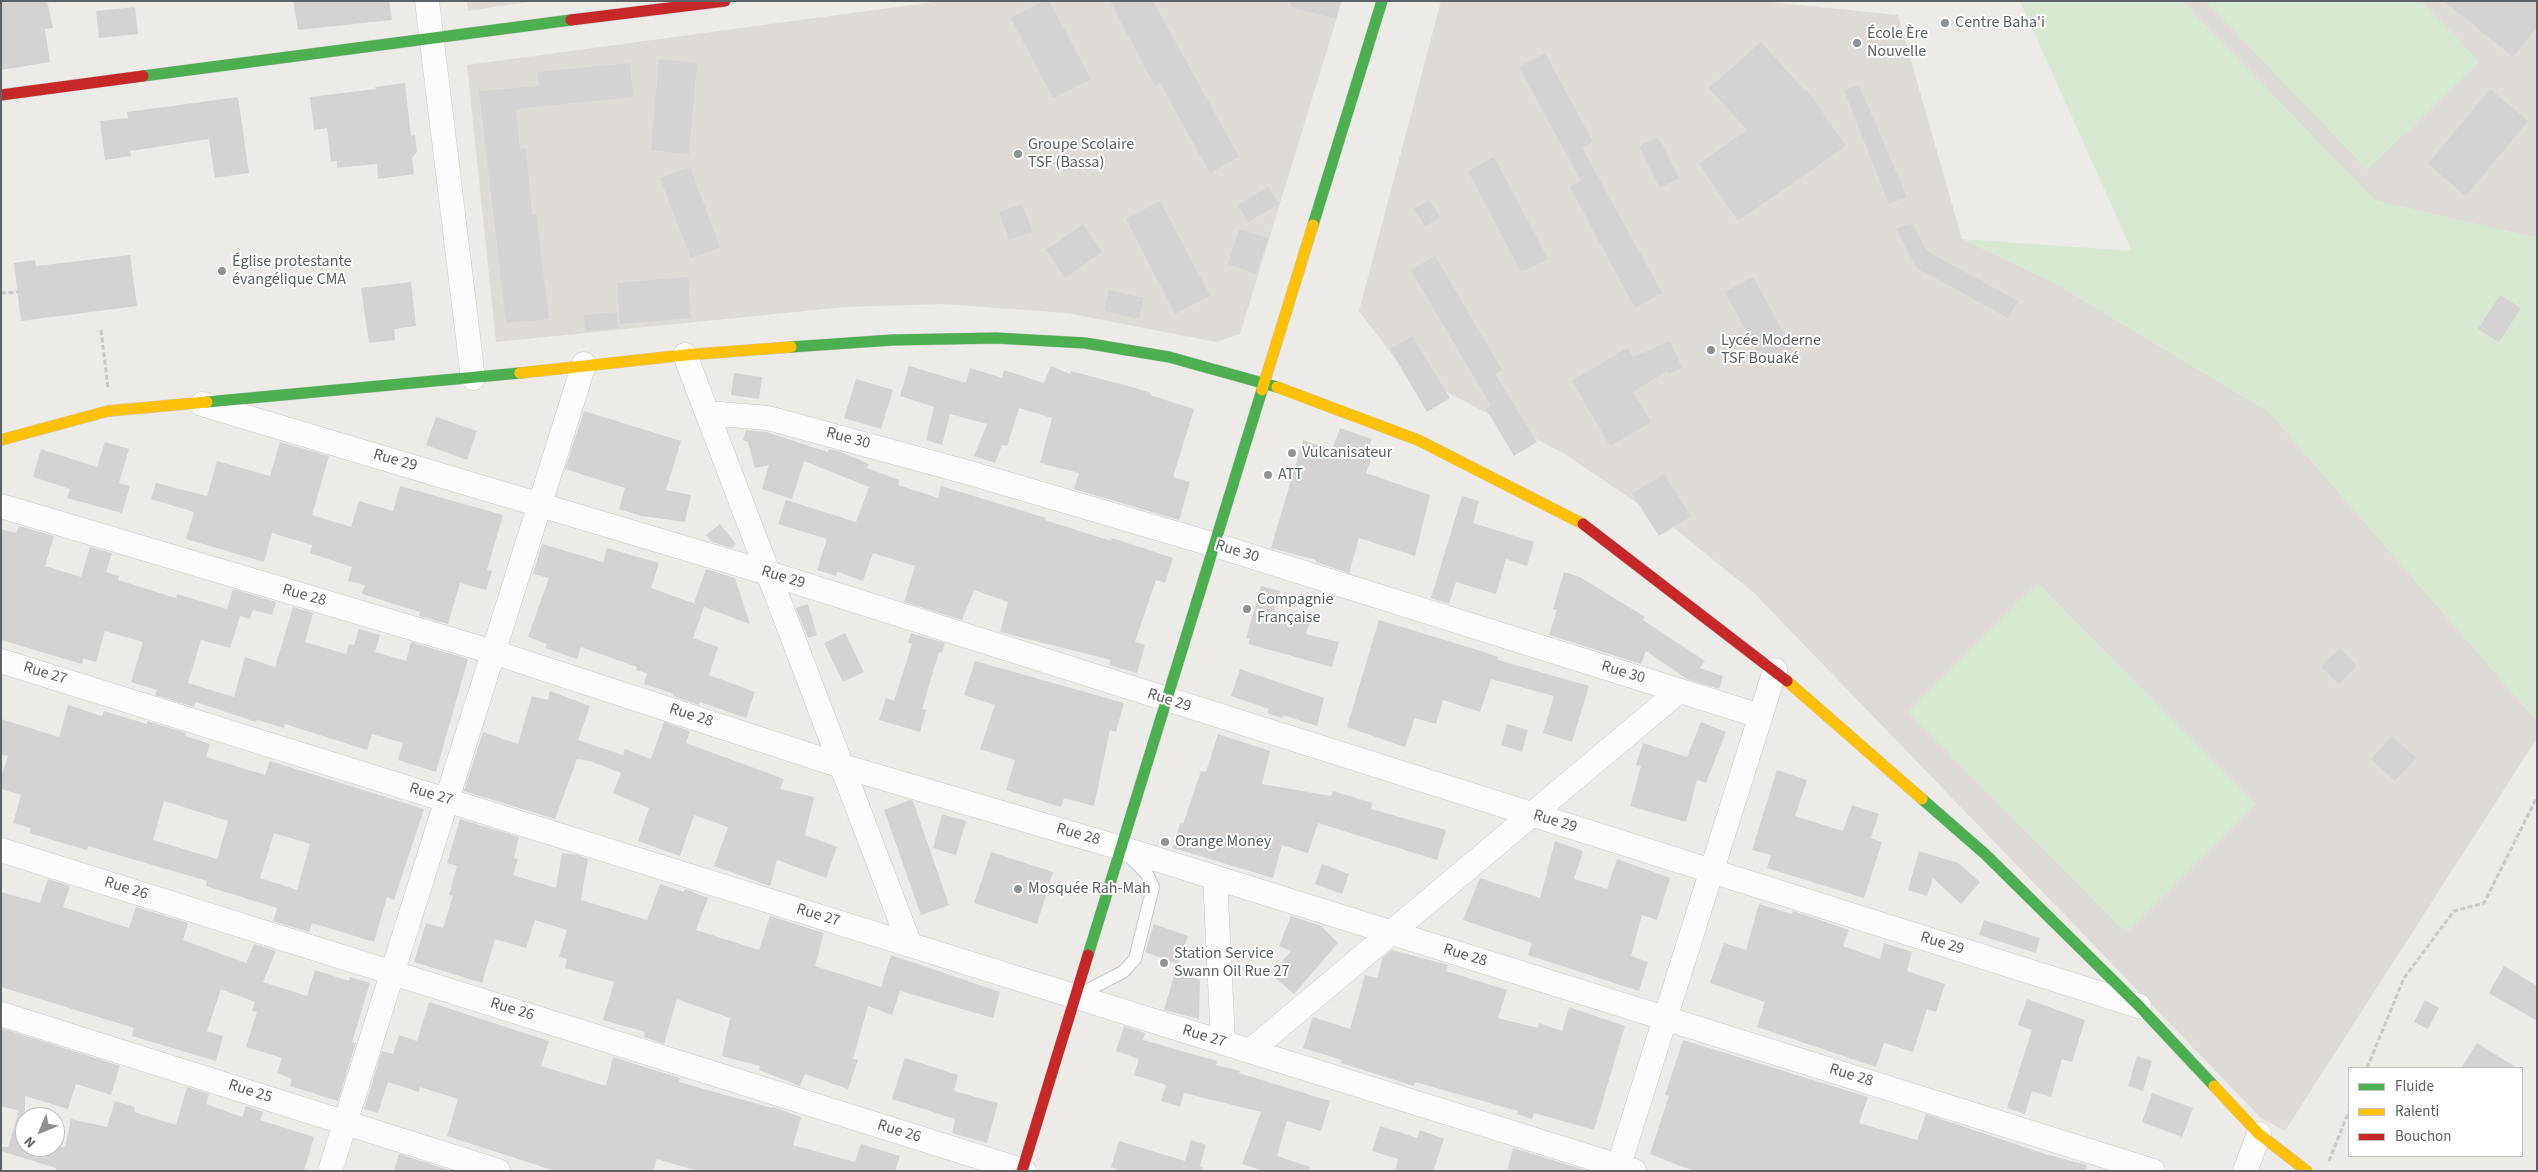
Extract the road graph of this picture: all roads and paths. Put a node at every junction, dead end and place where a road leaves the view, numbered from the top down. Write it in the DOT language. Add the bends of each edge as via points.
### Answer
graph roads {
  1 [pos="427,1"];
  2 [pos="725,1"];
  3 [pos="1382,1"];
  4 [pos="431,36"];
  5 [pos="1,95"];
  6 [pos="18,292"];
  7 [pos="1,293"];
  8 [pos="101,330"];
  9 [pos="685,354"];
  10 [pos="584,364"];
  11 [pos="473,378"];
  12 [pos="1264,384"];
  13 [pos="197,403"];
  14 [pos="108,411"];
  15 [pos="707,413"];
  16 [pos="1,440"];
  17 [pos="540,504"];
  18 [pos="1,506"];
  19 [pos="1214,545"];
  20 [pos="768,574"];
  21 [pos="493,652"];
  22 [pos="1,661"];
  23 [pos="1775,670"];
  24 [pos="1679,691"];
  25 [pos="1167,700"];
  26 [pos="1760,716"];
  27 [pos="842,766"];
  28 [pos="2537,797"];
  29 [pos="447,800"];
  30 [pos="1531,815"];
  31 [pos="1121,848"];
  32 [pos="1,850"];
  33 [pos="1711,871"];
  34 [pos="1215,877"];
  35 [pos="1391,932"];
  36 [pos="910,944"];
  37 [pos="392,973"];
  38 [pos="1076,996"];
  39 [pos="2139,1006"];
  40 [pos="1,1014"];
  41 [pos="1665,1018"];
  42 [pos="1223,1042"];
  43 [pos="1250,1051"];
  44 [pos="2367,1067"];
  45 [pos="2348,1113"];
  46 [pos="345,1123"];
  47 [pos="2259,1134"];
  48 [pos="2328,1162"];
  49 [pos="1623,1169"];
  50 [pos="330,1171"];
  51 [pos="498,1171"];
  52 [pos="1023,1171"];
  53 [pos="2153,1171"];
  54 [pos="2245,1171"];
  55 [pos="2307,1171"];
  1 -- 4 [label="street"];
  2 -- 4 [label="street"];
  3 -- 12 [label="street"];
  4 -- 5 [label="street"];
  4 -- 11 [label="street"];
  6 -- 7 [label="path"];
  8 -- 14 [label="path" via="108,376"];
  9 -- 10 [label="street"];
  9 -- 12 [label="street" via="892,340 996,338 1085,343 1169,357"];
  9 -- 15 [label="street"];
  10 -- 11 [label="street"];
  10 -- 17 [label="street"];
  11 -- 13 [label="street"];
  12 -- 19 [label="street"];
  12 -- 23 [label="street" via="1418,440 1580,522"];
  13 -- 14 [label="street"];
  13 -- 17 [label="street, Rue 29"];
  14 -- 16 [label="street"];
  15 -- 19 [label="street, Rue 30" via="768,418"];
  15 -- 20 [label="street"];
  17 -- 20 [label="street, Rue 29"];
  17 -- 21 [label="street"];
  18 -- 21 [label="street, Rue 28"];
  19 -- 24 [label="street, Rue 30"];
  19 -- 25 [label="street"];
  20 -- 25 [label="street, Rue 29"];
  20 -- 27 [label="street"];
  21 -- 27 [label="street, Rue 28"];
  21 -- 29 [label="street"];
  22 -- 29 [label="street, Rue 27"];
  23 -- 26 [label="street"];
  23 -- 39 [label="street" via="1985,854"];
  24 -- 26 [label="street, Rue 30"];
  24 -- 30 [label="street"];
  25 -- 30 [label="street, Rue 29"];
  25 -- 31 [label="street"];
  26 -- 33 [label="street"];
  27 -- 31 [label="street, Rue 28"];
  27 -- 36 [label="street"];
  28 -- 44 [label="path" via="2484,903 2454,911 2404,978"];
  29 -- 36 [label="street, Rue 27"];
  29 -- 37 [label="street"];
  30 -- 33 [label="street, Rue 29"];
  30 -- 35 [label="street"];
  31 -- 34 [label="street, Rue 28"];
  31 -- 38 [label="street"];
  31 -- 38 [label="lane" via="1147,874 1153,887 1135,959 1123,972"];
  32 -- 37 [label="street, Rue 26"];
  33 -- 39 [label="street, Rue 29"];
  33 -- 41 [label="street"];
  34 -- 35 [label="street, Rue 28"];
  34 -- 42 [label="street"];
  35 -- 41 [label="street, Rue 28"];
  35 -- 43 [label="street"];
  36 -- 38 [label="street, Rue 27"];
  37 -- 46 [label="street"];
  37 -- 52 [label="street, Rue 26"];
  38 -- 42 [label="street, Rue 27"];
  38 -- 52 [label="street"];
  39 -- 47 [label="street"];
  40 -- 46 [label="street, Rue 25"];
  41 -- 49 [label="street"];
  41 -- 53 [label="street, Rue 28"];
  42 -- 43 [label="street, Rue 27"];
  43 -- 49 [label="street, Rue 27"];
  45 -- 48 [label="path"];
  46 -- 50 [label="street"];
  46 -- 51 [label="street, Rue 25"];
  47 -- 54 [label="street"];
  47 -- 55 [label="street"];
}
